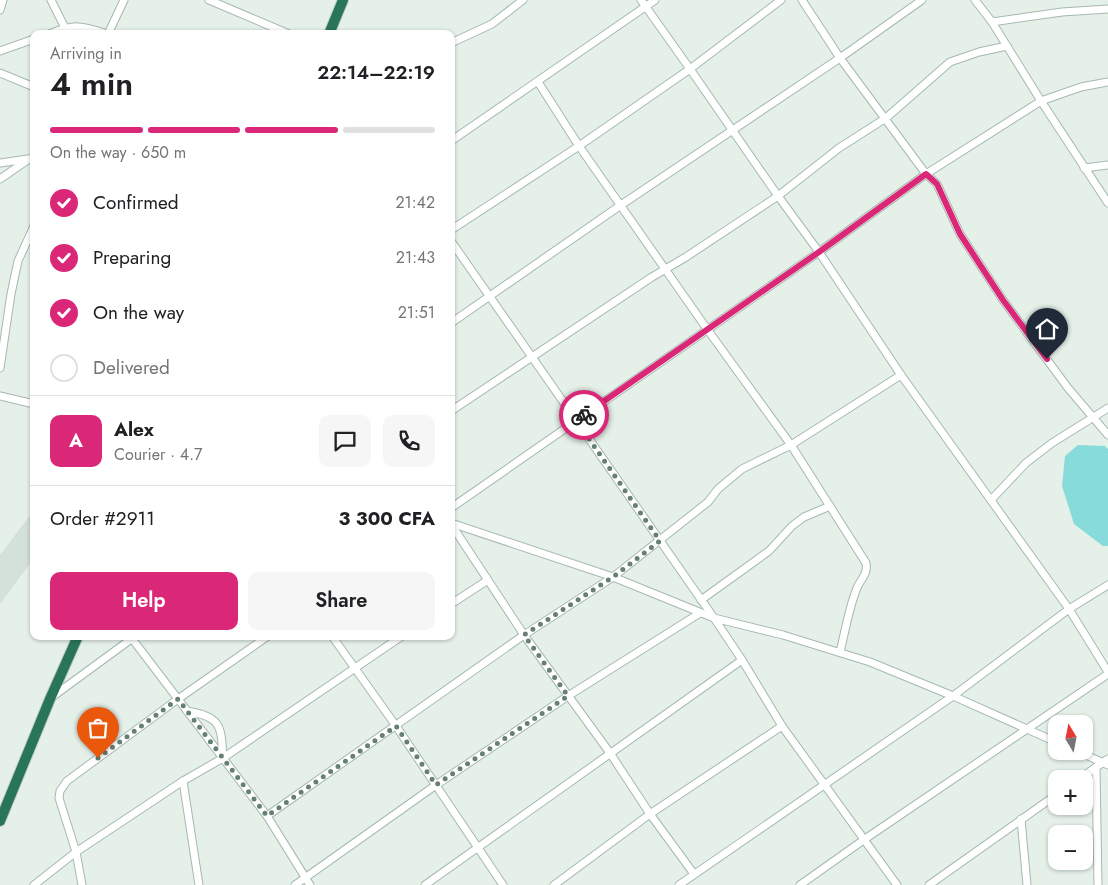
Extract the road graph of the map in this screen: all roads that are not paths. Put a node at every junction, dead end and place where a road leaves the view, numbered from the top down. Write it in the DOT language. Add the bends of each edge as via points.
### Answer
graph roads {
  1 [pos="3,0"];
  2 [pos="51,0"];
  3 [pos="124,0"];
  4 [pos="209,0"];
  5 [pos="343,0"];
  6 [pos="524,0"];
  7 [pos="655,0"];
  8 [pos="781,0"];
  9 [pos="802,0"];
  10 [pos="922,0"];
  11 [pos="976,0"];
  12 [pos="643,3"];
  13 [pos="1108,8"];
  14 [pos="0,10"];
  15 [pos="992,22"];
  16 [pos="66,30"];
  17 [pos="70,30"];
  18 [pos="97,30"];
  19 [pos="110,30"];
  20 [pos="280,30"];
  21 [pos="331,30"];
  22 [pos="30,41"];
  23 [pos="455,41"];
  24 [pos="1007,46"];
  25 [pos="0,52"];
  26 [pos="840,58"];
  27 [pos="690,68"];
  28 [pos="0,73"];
  29 [pos="538,82"];
  30 [pos="1108,82"];
  31 [pos="30,85"];
  32 [pos="1041,102"];
  33 [pos="886,118"];
  34 [pos="733,131"];
  35 [pos="455,138"];
  36 [pos="578,146"];
  37 [pos="30,159"];
  38 [pos="30,160"];
  39 [pos="0,162"];
  40 [pos="1108,165"];
  41 [pos="1084,168"];
  42 [pos="926,174"];
  43 [pos="0,179"];
  44 [pos="778,196"];
  45 [pos="1108,203"];
  46 [pos="621,205"];
  47 [pos="455,227"];
  48 [pos="30,235"];
  49 [pos="455,247"];
  50 [pos="819,252"];
  51 [pos="666,269"];
  52 [pos="490,296"];
  53 [pos="455,320"];
  54 [pos="707,329"];
  55 [pos="534,357"];
  56 [pos="0,368"];
  57 [pos="901,375"];
  58 [pos="0,396"];
  59 [pos="30,403"];
  60 [pos="455,408"];
  61 [pos="1108,408"];
  62 [pos="1093,418"];
  63 [pos="576,420"];
  64 [pos="1108,435"];
  65 [pos="792,445"];
  66 [pos="990,500"];
  67 [pos="455,505"];
  68 [pos="830,506"];
  69 [pos="455,524"];
  70 [pos="455,529"];
  71 [pos="660,541"];
  72 [pos="613,577"];
  73 [pos="488,580"];
  74 [pos="1108,585"];
  75 [pos="701,600"];
  76 [pos="455,601"];
  77 [pos="1069,609"];
  78 [pos="700,613"];
  79 [pos="714,618"];
  80 [pos="524,635"];
  81 [pos="76,640"];
  82 [pos="128,640"];
  83 [pos="134,640"];
  84 [pos="262,640"];
  85 [pos="335,640"];
  86 [pos="396,640"];
  87 [pos="840,652"];
  88 [pos="742,660"];
  89 [pos="354,668"];
  90 [pos="1108,673"];
  91 [pos="568,696"];
  92 [pos="953,696"];
  93 [pos="50,699"];
  94 [pos="178,699"];
  95 [pos="187,711"];
  96 [pos="396,726"];
  97 [pos="782,726"];
  98 [pos="1026,729"];
  99 [pos="1048,739"];
  100 [pos="610,753"];
  101 [pos="1093,757"];
  102 [pos="223,758"];
  103 [pos="1106,762"];
  104 [pos="1096,767"];
  105 [pos="1092,770"];
  106 [pos="183,782"];
  107 [pos="825,784"];
  108 [pos="436,785"];
  109 [pos="1048,800"];
  110 [pos="650,814"];
  111 [pos="267,816"];
  112 [pos="1021,819"];
  113 [pos="0,821"];
  114 [pos="865,839"];
  115 [pos="479,848"];
  116 [pos="76,852"];
  117 [pos="694,874"];
  118 [pos="305,878"];
  119 [pos="34,885"];
  120 [pos="82,885"];
  121 [pos="199,885"];
  122 [pos="295,885"];
  123 [pos="310,885"];
  124 [pos="425,885"];
  125 [pos="503,885"];
  126 [pos="554,885"];
  127 [pos="679,885"];
  128 [pos="800,885"];
  129 [pos="897,885"];
  130 [pos="929,885"];
  131 [pos="1027,885"];
  132 [pos="1098,885"];
  1 -- 14 [label="street"];
  2 -- 16 [label="street"];
  3 -- 19 [label="street"];
  4 -- 20 [label="street"];
  5 -- 21 [label="highway"];
  6 -- 23 [label="street" via="492,24"];
  7 -- 12 [label="street"];
  8 -- 27 [label="street"];
  9 -- 26 [label="street"];
  10 -- 26 [label="street"];
  11 -- 15 [label="street"];
  12 -- 27 [label="street"];
  12 -- 29 [label="street"];
  13 -- 15 [label="street"];
  15 -- 24 [label="street"];
  17 -- 18 [label="street" via="86,26"];
  22 -- 25 [label="street"];
  24 -- 32 [label="street"];
  24 -- 33 [label="street" via="950,62"];
  26 -- 33 [label="street"];
  26 -- 34 [label="street"];
  27 -- 34 [label="street"];
  27 -- 36 [label="street"];
  28 -- 31 [label="street"];
  29 -- 35 [label="street"];
  29 -- 36 [label="street"];
  30 -- 32 [label="street" via="1081,87"];
  32 -- 41 [label="street"];
  32 -- 42 [label="street"];
  33 -- 42 [label="street"];
  33 -- 44 [label="street" via="839,148"];
  34 -- 44 [label="street"];
  34 -- 46 [label="street"];
  36 -- 46 [label="street"];
  36 -- 47 [label="street"];
  37 -- 39 [label="street"];
  38 -- 43 [label="street"];
  40 -- 41 [label="street"];
  41 -- 45 [label="street"];
  42 -- 50 [label="street"];
  42 -- 62 [label="street" via="937,184 960,234 1003,300"];
  44 -- 50 [label="street"];
  44 -- 51 [label="street"];
  46 -- 51 [label="street"];
  46 -- 52 [label="street"];
  48 -- 56 [label="street" via="18,261"];
  49 -- 52 [label="street"];
  50 -- 54 [label="street"];
  50 -- 57 [label="street"];
  51 -- 54 [label="street"];
  51 -- 55 [label="street"];
  52 -- 53 [label="street"];
  52 -- 55 [label="street"];
  54 -- 63 [label="street"];
  54 -- 65 [label="street"];
  55 -- 60 [label="street"];
  55 -- 63 [label="street"];
  57 -- 65 [label="street"];
  57 -- 66 [label="street"];
  58 -- 59 [label="street"];
  61 -- 62 [label="street"];
  62 -- 64 [label="street"];
  62 -- 66 [label="street" via="1026,463"];
  63 -- 67 [label="street"];
  63 -- 71 [label="street"];
  65 -- 68 [label="street"];
  65 -- 71 [label="street" via="729,478 708,502"];
  66 -- 77 [label="street"];
  68 -- 75 [label="street" via="804,517 769,551"];
  68 -- 87 [label="street" via="868,570 857,588"];
  69 -- 72 [label="street"];
  70 -- 73 [label="street"];
  71 -- 72 [label="street"];
  71 -- 75 [label="street"];
  72 -- 78 [label="street"];
  72 -- 80 [label="street"];
  73 -- 76 [label="street"];
  73 -- 80 [label="street"];
  74 -- 77 [label="street"];
  75 -- 79 [label="street"];
  77 -- 90 [label="street"];
  77 -- 92 [label="street"];
  78 -- 79 [label="street"];
  78 -- 91 [label="street"];
  79 -- 87 [label="street"];
  79 -- 88 [label="street"];
  80 -- 91 [label="street"];
  80 -- 96 [label="street"];
  81 -- 93 [label="highway"];
  82 -- 93 [label="street"];
  83 -- 94 [label="street"];
  84 -- 94 [label="street"];
  85 -- 89 [label="street"];
  86 -- 89 [label="street"];
  87 -- 92 [label="street"];
  88 -- 97 [label="street"];
  88 -- 100 [label="street"];
  89 -- 96 [label="street"];
  89 -- 102 [label="street"];
  90 -- 98 [label="street"];
  91 -- 100 [label="street"];
  91 -- 108 [label="street"];
  92 -- 98 [label="street"];
  92 -- 107 [label="street"];
  93 -- 113 [label="highway"];
  94 -- 95 [label="street"];
  94 -- 116 [label="street" via="67,782 60,791 60,806"];
  95 -- 102 [label="street"];
  95 -- 102 [label="street" via="216,721 221,731"];
  96 -- 108 [label="street"];
  96 -- 111 [label="street"];
  97 -- 107 [label="street"];
  97 -- 110 [label="street"];
  98 -- 99 [label="street"];
  98 -- 114 [label="street"];
  100 -- 110 [label="street"];
  100 -- 115 [label="street"];
  101 -- 103 [label="street"];
  102 -- 106 [label="street"];
  102 -- 111 [label="street"];
  103 -- 104 [label="street"];
  104 -- 105 [label="street"];
  104 -- 132 [label="street"];
  106 -- 116 [label="street"];
  106 -- 121 [label="street"];
  107 -- 114 [label="street"];
  107 -- 117 [label="street"];
  108 -- 115 [label="street"];
  108 -- 118 [label="street"];
  109 -- 112 [label="street"];
  110 -- 117 [label="street"];
  110 -- 126 [label="street"];
  111 -- 118 [label="street"];
  112 -- 130 [label="street"];
  112 -- 131 [label="street"];
  114 -- 128 [label="street"];
  114 -- 129 [label="street"];
  115 -- 124 [label="street"];
  115 -- 125 [label="street"];
  116 -- 119 [label="street"];
  116 -- 120 [label="street"];
  117 -- 127 [label="street"];
  118 -- 122 [label="street"];
  118 -- 123 [label="street"];
}
